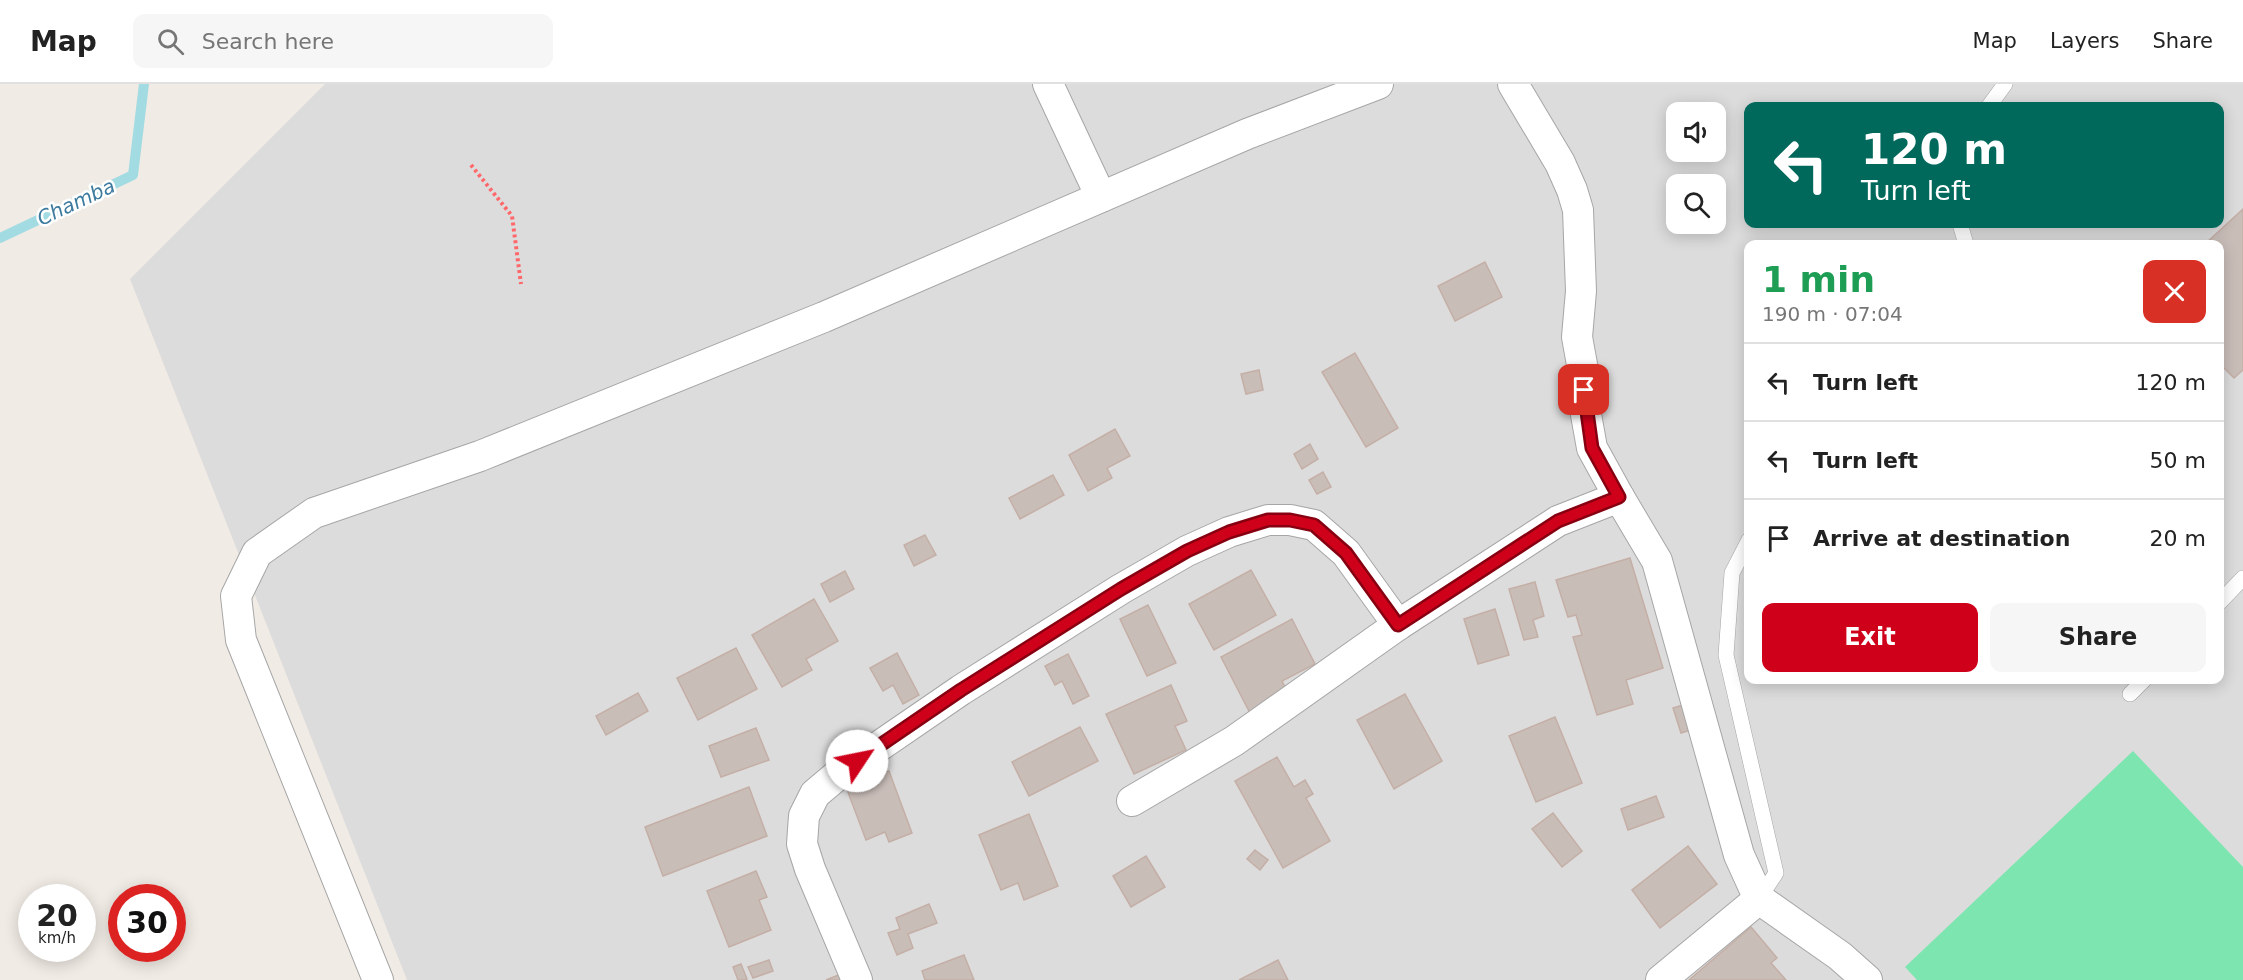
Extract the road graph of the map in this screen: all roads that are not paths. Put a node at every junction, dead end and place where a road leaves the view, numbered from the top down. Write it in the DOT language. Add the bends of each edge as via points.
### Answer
graph roads {
  1 [pos="1048,84"];
  2 [pos="1378,84"];
  3 [pos="1513,84"];
  4 [pos="2004,84"];
  5 [pos="1992,102"];
  6 [pos="1101,197"];
  7 [pos="1619,497"];
  8 [pos="1744,550"];
  9 [pos="2243,578"];
  10 [pos="2224,598"];
  11 [pos="1398,625"];
  12 [pos="2140,684"];
  13 [pos="2130,694"];
  14 [pos="1131,801"];
  15 [pos="1759,898"];
  16 [pos="378,980"];
  17 [pos="856,980"];
  18 [pos="1661,980"];
  19 [pos="1867,980"];
  1 -- 6 [label="street"];
  2 -- 6 [label="street" via="1247,134"];
  3 -- 7 [label="street" via="1560,163 1578,210 1581,291 1577,337 1585,410 1592,448"];
  4 -- 5 [label="lane"];
  6 -- 16 [label="street" via="824,317 480,456 314,513 257,554 236,596 241,640"];
  7 -- 11 [label="street" via="1558,521"];
  7 -- 15 [label="street" via="1657,561 1738,855"];
  8 -- 15 [label="lane" via="1732,573 1726,655 1776,873"];
  9 -- 10 [label="lane"];
  11 -- 14 [label="street" via="1234,741"];
  11 -- 17 [label="street" via="1346,553 1314,525 1268,520 1187,551 961,690 840,773 815,794 804,816 802,844"];
  12 -- 13 [label="lane"];
  15 -- 18 [label="street"];
  15 -- 19 [label="street"];
}
